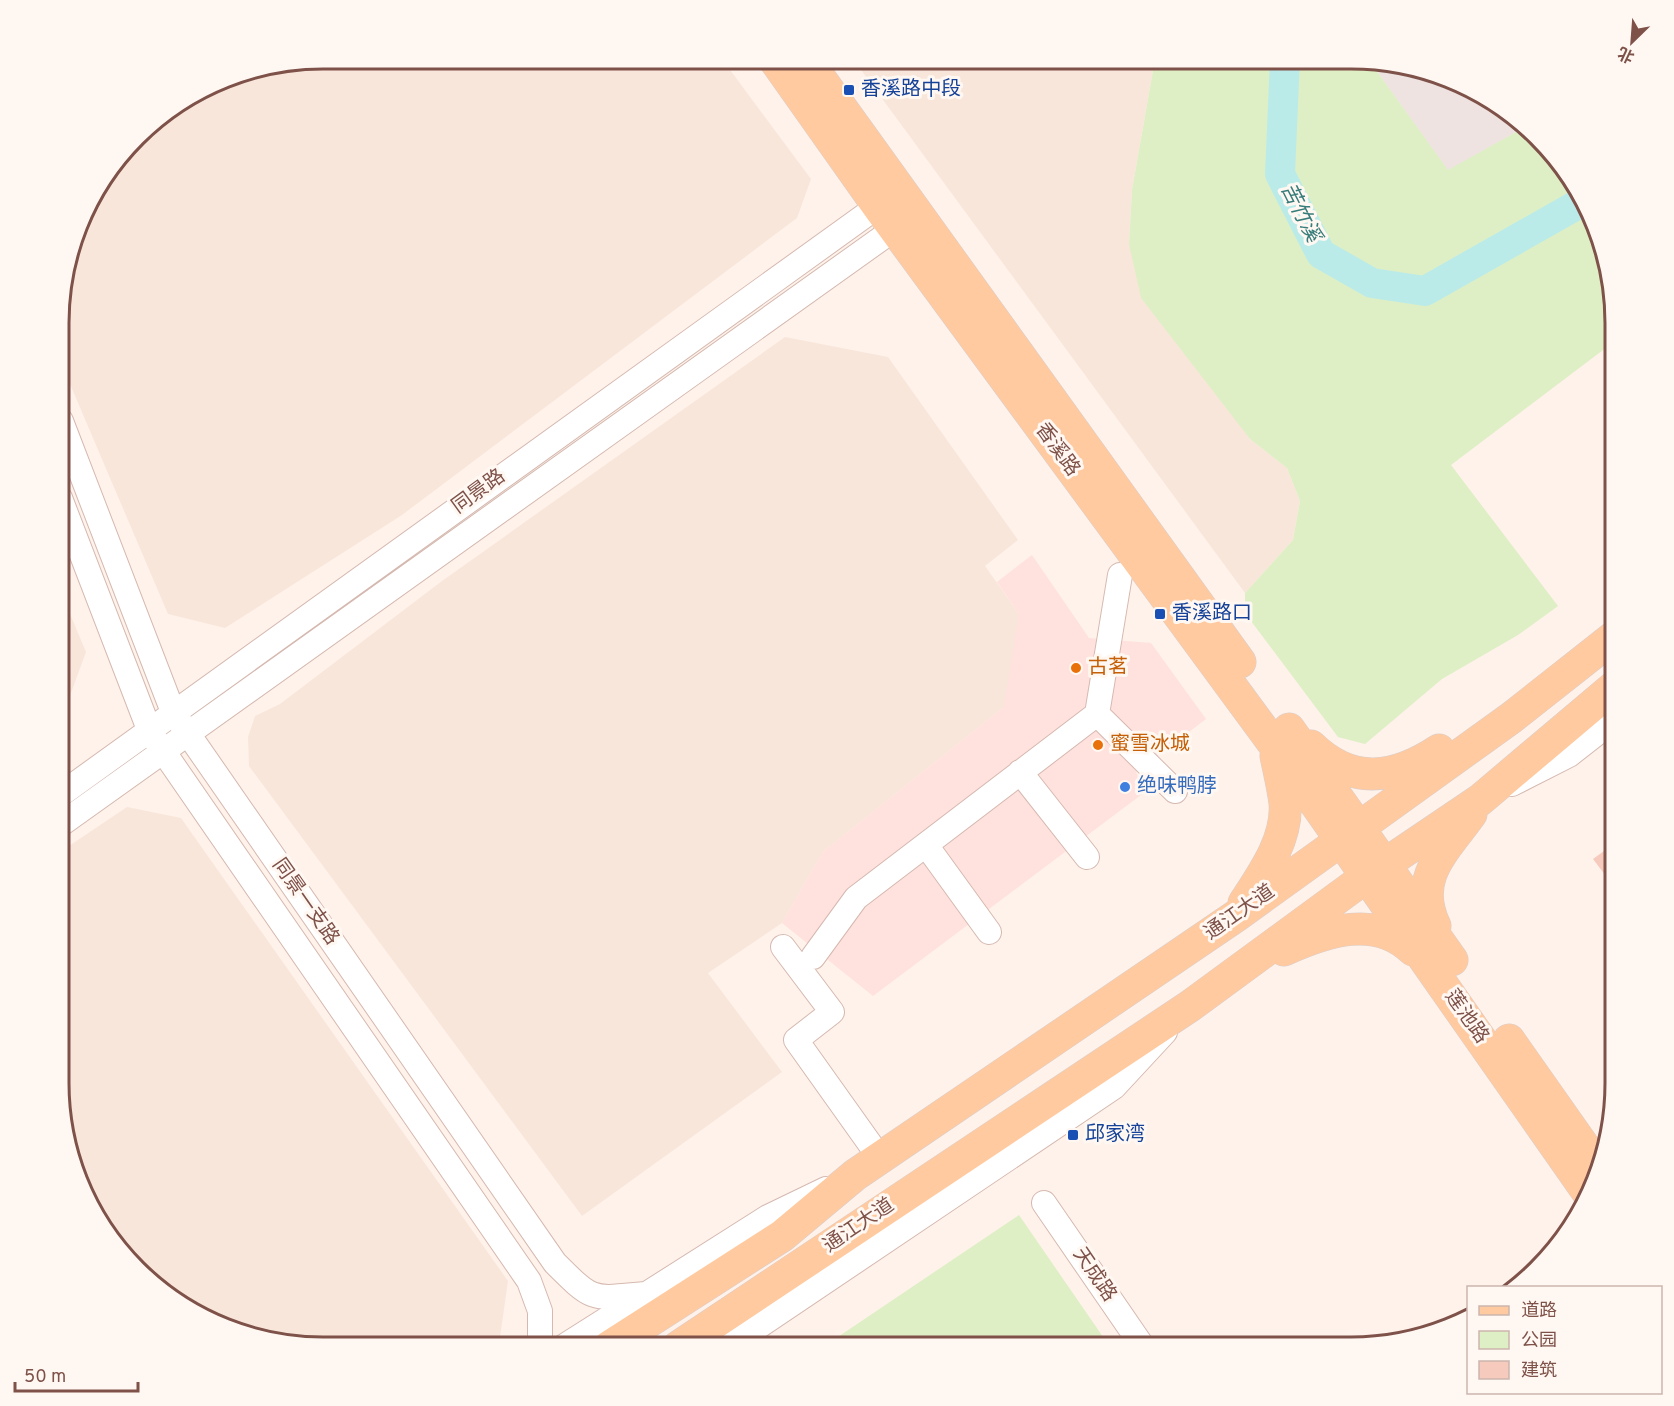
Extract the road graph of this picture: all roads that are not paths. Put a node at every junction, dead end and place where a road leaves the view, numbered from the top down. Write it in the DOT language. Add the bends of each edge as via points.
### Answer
graph roads {
  1 [pos="782,69"];
  2 [pos="812,69"];
  3 [pos="897,210"];
  4 [pos="69,442"];
  5 [pos="69,521"];
  6 [pos="1120,575"];
  7 [pos="1605,644"];
  8 [pos="1605,694"];
  9 [pos="1273,708"];
  10 [pos="173,712"];
  11 [pos="1098,714"];
  12 [pos="1511,718"];
  13 [pos="1605,727"];
  14 [pos="150,732"];
  15 [pos="188,733"];
  16 [pos="1273,744"];
  17 [pos="164,752"];
  18 [pos="1020,772"];
  19 [pos="69,789"];
  20 [pos="1175,791"];
  21 [pos="1480,800"];
  22 [pos="69,819"];
  23 [pos="1351,835"];
  24 [pos="926,845"];
  25 [pos="1088,857"];
  26 [pos="1376,870"];
  27 [pos="1236,916"];
  28 [pos="989,932"];
  29 [pos="783,947"];
  30 [pos="813,957"];
  31 [pos="1443,965"];
  32 [pos="1239,970"];
  33 [pos="1190,1006"];
  34 [pos="1593,1160"];
  35 [pos="867,1167"];
  36 [pos="1584,1186"];
  37 [pos="1044,1203"];
  38 [pos="645,1294"];
  39 [pos="540,1337"];
  40 [pos="578,1337"];
  41 [pos="625,1337"];
  42 [pos="693,1337"];
  43 [pos="743,1337"];
  44 [pos="1136,1337"];
  1 -- 3 [label="main road, 香溪路"];
  2 -- 3 [label="main road, 香溪路"];
  3 -- 9 [label="main road, 香溪路"];
  3 -- 10 [label="street, 同景路"];
  3 -- 15 [label="street"];
  3 -- 16 [label="main road, 香溪路"];
  4 -- 10 [label="street, 同景一支路"];
  5 -- 14 [label="street, 同景一支路"];
  6 -- 11 [label="street"];
  7 -- 12 [label="main road, 通江大道"];
  8 -- 21 [label="main road, 通江大道"];
  9 -- 12 [label="main road" via="1323,757 1344,769 1363,773 1414,767 1470,730"];
  9 -- 23 [label="main road, 香溪路"];
  10 -- 14 [label="street, 同景路"];
  10 -- 15 [label="street, 同景一支路"];
  11 -- 18 [label="street"];
  11 -- 20 [label="street"];
  12 -- 23 [label="main road, 通江大道"];
  13 -- 21 [label="street, 通江大道" via="1569,755"];
  14 -- 17 [label="street, 同景一支路"];
  14 -- 19 [label="street, 同景路"];
  15 -- 17 [label="street"];
  15 -- 38 [label="street, 同景一支路" via="555,1263 583,1290 599,1299"];
  16 -- 23 [label="main road, 香溪路"];
  16 -- 27 [label="main road" via="1285,805 1281,834 1268,865"];
  17 -- 22 [label="street"];
  17 -- 39 [label="street, 同景一支路" via="529,1281 540,1311"];
  18 -- 24 [label="street"];
  18 -- 25 [label="street"];
  21 -- 26 [label="main road, 通江大道"];
  21 -- 31 [label="main road" via="1432,870 1425,893"];
  23 -- 26 [label="main road, 莲池路"];
  23 -- 27 [label="main road, 通江大道"];
  24 -- 28 [label="street"];
  24 -- 30 [label="street" via="856,898"];
  26 -- 31 [label="main road, 莲池路"];
  26 -- 32 [label="main road, 通江大道"];
  27 -- 35 [label="main road, 通江大道"];
  29 -- 35 [label="street" via="832,1012 796,1040"];
  31 -- 32 [label="main road" via="1379,928 1329,933"];
  31 -- 34 [label="main road, 莲池路"];
  31 -- 36 [label="main road, 莲池路"];
  32 -- 33 [label="main road, 通江大道"];
  33 -- 42 [label="main road, 通江大道"];
  33 -- 43 [label="street, 通江大道" via="1114,1087"];
  35 -- 38 [label="street, 通江大道" via="768,1217"];
  35 -- 41 [label="main road, 通江大道" via="782,1236"];
  37 -- 44 [label="street, 天成路"];
  38 -- 40 [label="street, 通江大道"];
}
